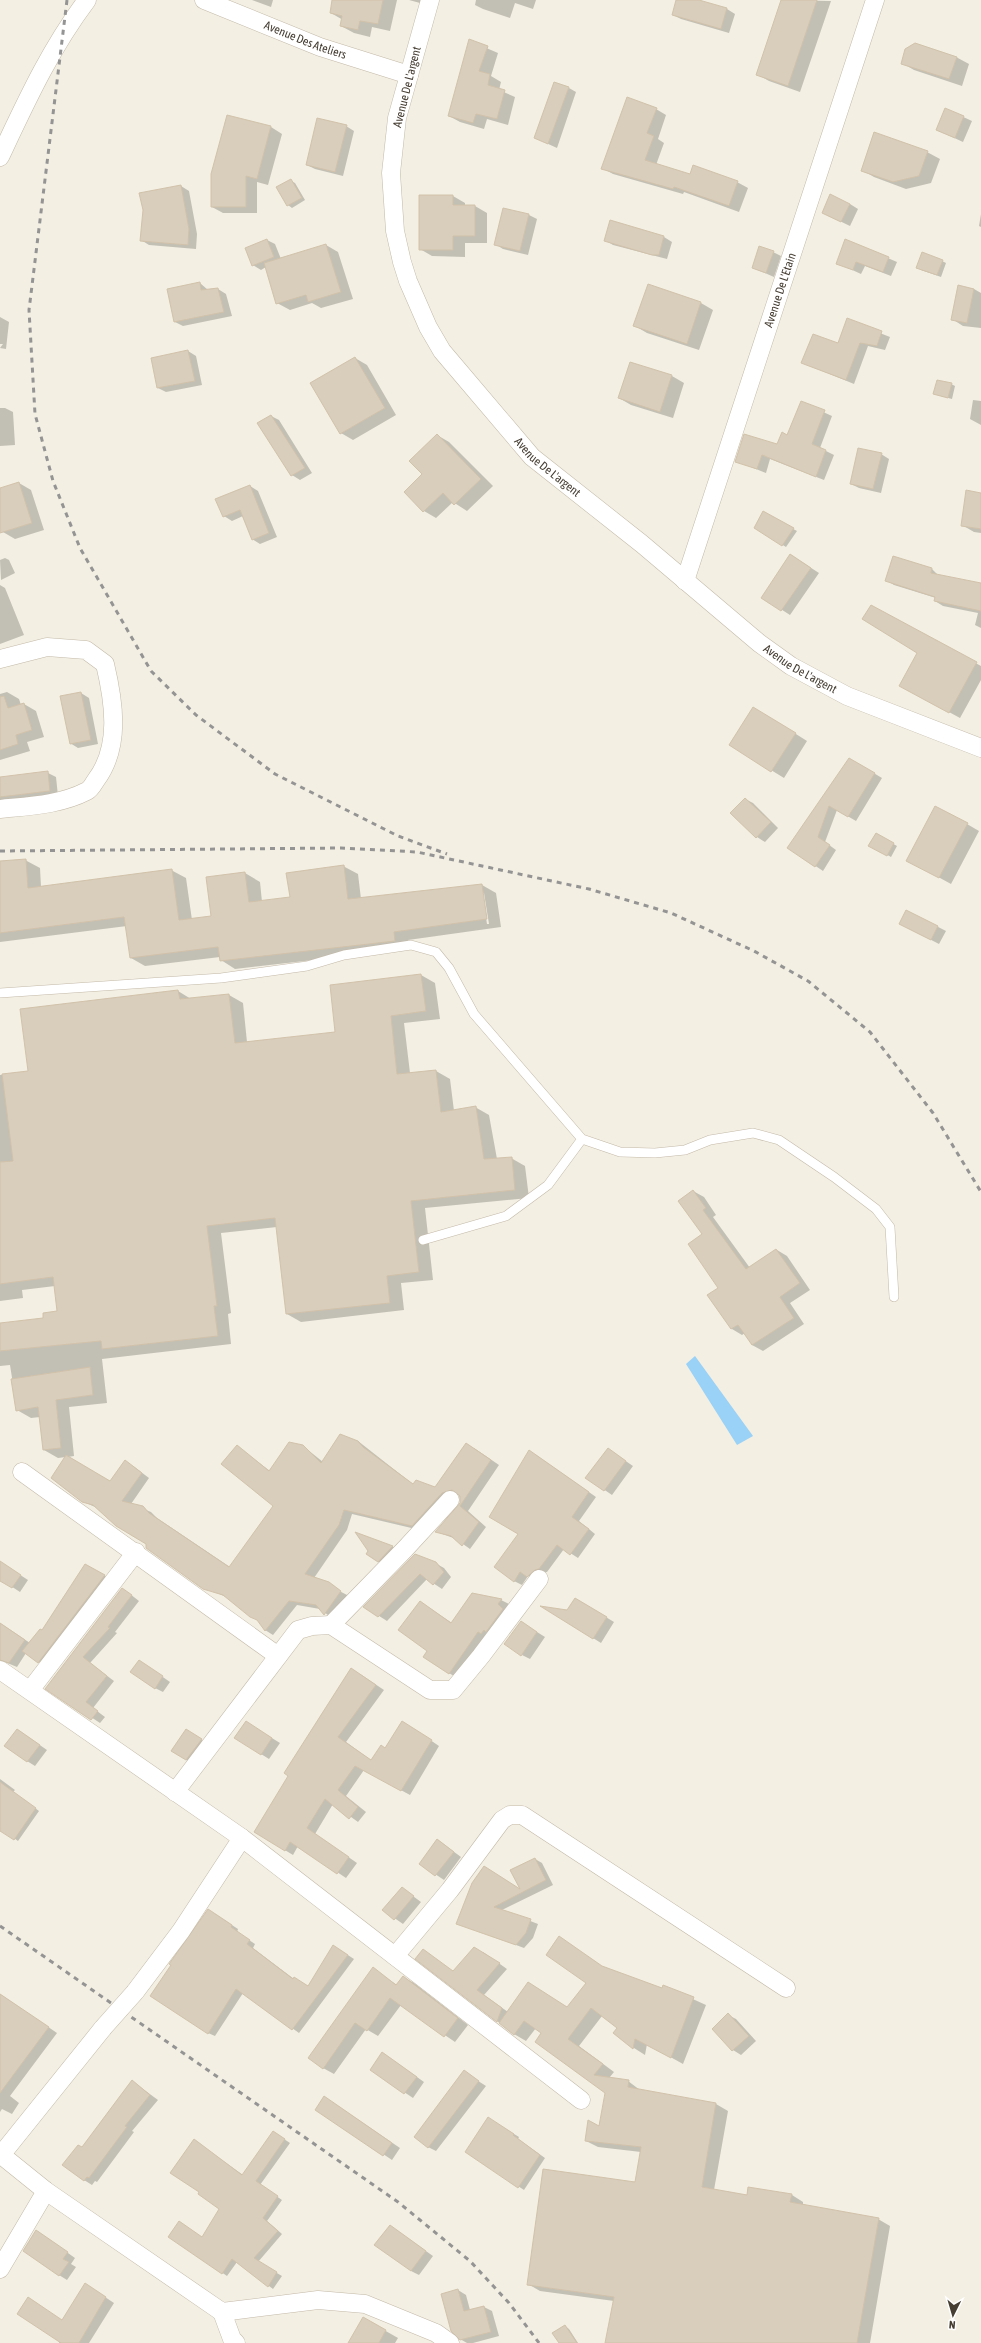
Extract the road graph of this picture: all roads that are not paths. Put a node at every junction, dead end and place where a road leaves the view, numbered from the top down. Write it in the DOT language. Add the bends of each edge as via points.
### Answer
graph roads {
  1 [pos="86,0"];
  2 [pos="204,0"];
  3 [pos="430,0"];
  4 [pos="875,0"];
  5 [pos="408,75"];
  6 [pos="0,157"];
  7 [pos="685,581"];
  8 [pos="0,659"];
  9 [pos="981,748"];
  10 [pos="0,809"];
  11 [pos="0,993"];
  12 [pos="582,1139"];
  13 [pos="423,1240"];
  14 [pos="894,1297"];
  15 [pos="22,1472"];
  16 [pos="450,1500"];
  17 [pos="136,1552"];
  18 [pos="539,1579"];
  19 [pos="331,1625"];
  20 [pos="278,1656"];
  21 [pos="0,1670"];
  22 [pos="31,1689"];
  23 [pos="175,1792"];
  24 [pos="242,1838"];
  25 [pos="395,1956"];
  26 [pos="786,1988"];
  27 [pos="581,2100"];
  28 [pos="1,2155"];
  29 [pos="46,2191"];
  30 [pos="0,2269"];
  31 [pos="222,2312"];
  32 [pos="236,2343"];
  33 [pos="450,2343"];
  1 -- 6 [label="street" via="63,32 39,75"];
  2 -- 5 [label="street, Avenue Des Ateliers" via="320,47"];
  3 -- 5 [label="street, Avenue De L'argent"];
  4 -- 7 [label="street, Avenue De L'Etain"];
  5 -- 7 [label="street, Avenue De L'argent" via="397,118 391,173 392,204 395,231 404,268 428,327 442,350 532,457"];
  7 -- 9 [label="street, Avenue De L'argent" via="759,643 792,666 847,696"];
  8 -- 10 [label="street" via="47,647 86,650 105,664 112,693 114,733 105,769 88,790 59,802"];
  11 -- 12 [label="lane" via="221,978 307,966 344,955 411,945 436,952 449,968 474,1014"];
  12 -- 13 [label="lane" via="548,1186 506,1216"];
  12 -- 14 [label="lane" via="620,1152 655,1153 685,1150 710,1140 752,1133 779,1140 876,1209 890,1227"];
  15 -- 17 [label="street"];
  16 -- 19 [label="street"];
  17 -- 20 [label="street"];
  17 -- 22 [label="street"];
  18 -- 19 [label="street" via="453,1690 430,1690"];
  19 -- 20 [label="street" via="298,1630"];
  20 -- 23 [label="street"];
  21 -- 22 [label="street"];
  22 -- 23 [label="street"];
  23 -- 24 [label="street"];
  24 -- 25 [label="street"];
  24 -- 28 [label="street, bridge" via="181,1931 135,1992"];
  25 -- 26 [label="street" via="450,1890 502,1820 510,1815 522,1815"];
  25 -- 27 [label="street"];
  28 -- 29 [label="street"];
  29 -- 30 [label="street"];
  29 -- 31 [label="street"];
  31 -- 32 [label="street"];
  31 -- 33 [label="street" via="318,2300 365,2304 436,2333"];
}
